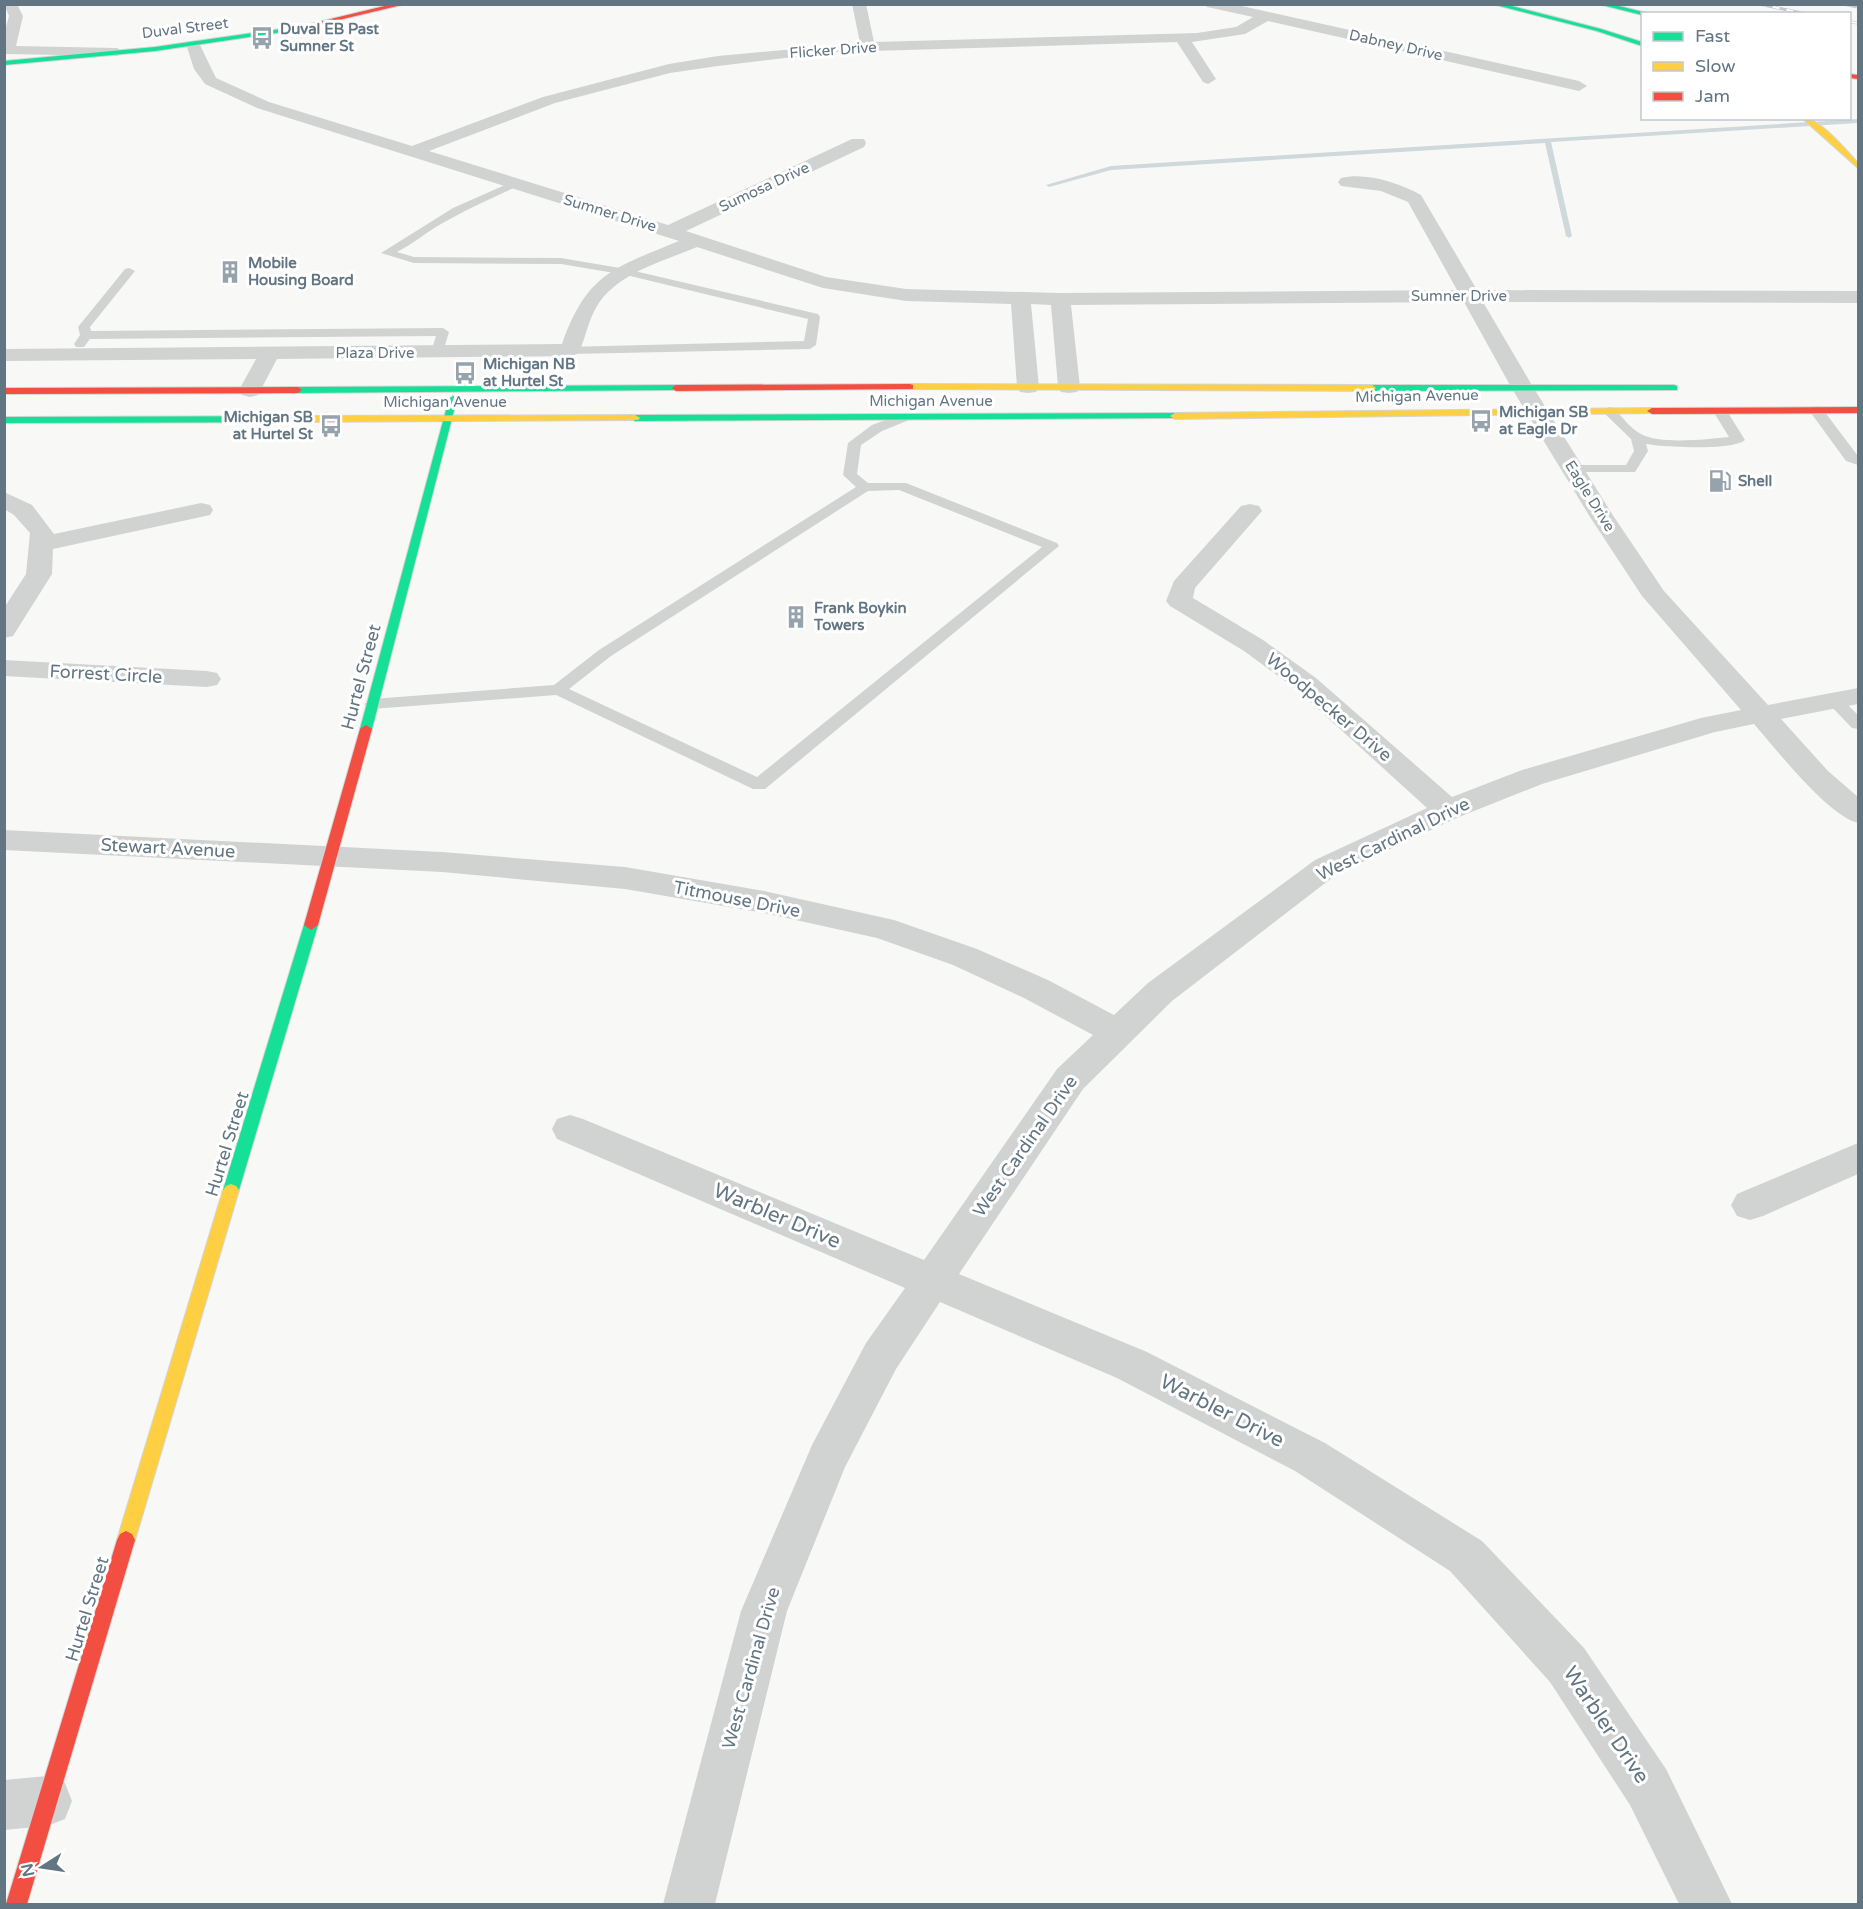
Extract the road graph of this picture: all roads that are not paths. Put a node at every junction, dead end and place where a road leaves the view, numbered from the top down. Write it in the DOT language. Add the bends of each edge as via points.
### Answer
graph roads {
  1 [pos="10,4"];
  2 [pos="348,4"];
  3 [pos="403,4"];
  4 [pos="859,4"];
  5 [pos="1212,4"];
  6 [pos="1497,4"];
  7 [pos="1601,4"];
  8 [pos="1641,13"];
  9 [pos="1266,16"];
  10 [pos="1641,32"];
  11 [pos="1182,38"];
  12 [pos="193,44"];
  13 [pos="1641,44"];
  14 [pos="868,47"];
  15 [pos="120,52"];
  16 [pos="6,54"];
  17 [pos="1208,79"];
  18 [pos="1579,86"];
  19 [pos="1808,120"];
  20 [pos="858,143"];
  21 [pos="410,152"];
  22 [pos="1858,166"];
  23 [pos="1347,182"];
  24 [pos="514,184"];
  25 [pos="669,232"];
  26 [pos="696,241"];
  27 [pos="129,271"];
  28 [pos="626,272"];
  29 [pos="1470,296"];
  30 [pos="1858,297"];
  31 [pos="1021,298"];
  32 [pos="1060,299"];
  33 [pos="86,335"];
  34 [pos="570,350"];
  35 [pos="437,352"];
  36 [pos="270,353"];
  37 [pos="74,354"];
  38 [pos="4,355"];
  39 [pos="1028,387"];
  40 [pos="1069,387"];
  41 [pos="1522,387"];
  42 [pos="1690,388"];
  43 [pos="457,389"];
  44 [pos="250,390"];
  45 [pos="4,391"];
  46 [pos="1816,410"];
  47 [pos="1858,410"];
  48 [pos="1537,411"];
  49 [pos="1609,411"];
  50 [pos="1720,411"];
  51 [pos="904,417"];
  52 [pos="447,418"];
  53 [pos="4,420"];
  54 [pos="1637,438"];
  55 [pos="1858,461"];
  56 [pos="1572,469"];
  57 [pos="865,487"];
  58 [pos="4,499"];
  59 [pos="201,510"];
  60 [pos="1250,511"];
  61 [pos="41,544"];
  62 [pos="4,630"];
  63 [pos="4,668"];
  64 [pos="207,679"];
  65 [pos="558,690"];
  66 [pos="1846,698"];
  67 [pos="372,704"];
  68 [pos="1759,714"];
  69 [pos="1858,724"];
  70 [pos="1448,810"];
  71 [pos="1858,813"];
  72 [pos="4,840"];
  73 [pos="332,856"];
  74 [pos="1118,1033"];
  75 [pos="570,1129"];
  76 [pos="1858,1158"];
  77 [pos="1749,1205"];
  78 [pos="932,1281"];
  79 [pos="26,1803"];
  80 [pos="16,1905"];
  81 [pos="689,1905"];
  82 [pos="1706,1905"];
  1 -- 16 [label="street" via="16,16"];
  2 -- 16 [label="main road, Duval Street" via="183,33"];
  3 -- 12 [label="main road, Duval Street" via="307,26"];
  4 -- 14 [label="street"];
  5 -- 9 [label="street, Dabney Drive"];
  6 -- 10 [label="main road"];
  6 -- 13 [label="main road"];
  7 -- 8 [label="main road"];
  9 -- 11 [label="street, Flicker Drive" via="1240,31"];
  9 -- 18 [label="street, Dabney Drive"];
  11 -- 14 [label="street, Flicker Drive"];
  11 -- 17 [label="street"];
  12 -- 15 [label="main road, Duval Street"];
  12 -- 21 [label="street, Sumner Drive" via="210,81 263,105"];
  14 -- 21 [label="street, Flicker Drive" via="730,59 669,69 549,100"];
  15 -- 16 [label="street"];
  19 -- 22 [label="main road"];
  20 -- 25 [label="street, Sumosa Drive"];
  21 -- 24 [label="street, Sumner Drive"];
  23 -- 29 [label="street, Eagle Drive" via="1401,190 1415,199"];
  24 -- 25 [label="street, Sumner Drive"];
  24 -- 28 [label="lane" via="457,210 387,253 414,260 561,261"];
  25 -- 26 [label="street, Sumner Drive"];
  26 -- 28 [label="street"];
  26 -- 31 [label="street, Sumner Drive" via="823,282 906,295"];
  27 -- 33 [label="lane" via="84,327"];
  28 -- 34 [label="street" via="601,288 589,303"];
  28 -- 34 [label="lane" via="814,318 810,345"];
  29 -- 30 [label="street, Sumner Drive"];
  29 -- 32 [label="street, Sumner Drive"];
  29 -- 41 [label="street, Eagle Drive"];
  31 -- 32 [label="street, Sumner Drive"];
  31 -- 39 [label="street"];
  32 -- 40 [label="street"];
  33 -- 35 [label="lane" via="443,332"];
  33 -- 37 [label="lane"];
  34 -- 35 [label="street, Plaza Drive"];
  35 -- 36 [label="street, Plaza Drive"];
  36 -- 37 [label="street, Plaza Drive"];
  36 -- 44 [label="street"];
  37 -- 38 [label="street, Plaza Drive"];
  39 -- 40 [label="main road, Michigan Avenue"];
  39 -- 43 [label="main road, Michigan Avenue"];
  40 -- 41 [label="main road, Michigan Avenue"];
  41 -- 42 [label="main road, Michigan Avenue"];
  41 -- 48 [label="street, Eagle Drive"];
  43 -- 44 [label="main road, Michigan Avenue"];
  43 -- 52 [label="main road, Hurtel Street"];
  44 -- 45 [label="main road, Michigan Avenue"];
  46 -- 47 [label="main road, Michigan Avenue"];
  46 -- 50 [label="main road, Michigan Avenue"];
  46 -- 55 [label="lane" via="1851,458"];
  48 -- 49 [label="main road, Michigan Avenue"];
  48 -- 51 [label="main road, Michigan Avenue"];
  48 -- 56 [label="street, Eagle Drive"];
  49 -- 50 [label="main road, Michigan Avenue"];
  49 -- 54 [label="lane"];
  50 -- 54 [label="lane" via="1738,440 1690,443"];
  51 -- 52 [label="main road, Michigan Avenue"];
  51 -- 57 [label="lane" via="855,443 850,475"];
  52 -- 53 [label="main road, Michigan Avenue"];
  52 -- 67 [label="main road, Hurtel Street"];
  54 -- 56 [label="lane" via="1641,451 1630,469"];
  56 -- 68 [label="street, Eagle Drive" via="1654,596"];
  57 -- 65 [label="lane" via="605,653"];
  57 -- 65 [label="lane" via="901,486 1052,546 759,785"];
  58 -- 61 [label="street" via="23,510 42,532"];
  59 -- 61 [label="street"];
  60 -- 70 [label="street, Woodpecker Drive" via="1183,586 1179,602 1266,654 1323,697"];
  61 -- 62 [label="street" via="39,574"];
  63 -- 64 [label="street, Forrest Circle"];
  65 -- 67 [label="lane"];
  66 -- 68 [label="street, West Cardinal Drive"];
  66 -- 69 [label="lane"];
  67 -- 73 [label="main road, Hurtel Street"];
  68 -- 70 [label="street, West Cardinal Drive" via="1711,724 1532,777"];
  68 -- 71 [label="street, Eagle Drive" via="1818,778"];
  70 -- 74 [label="street, West Cardinal Drive" via="1326,867 1160,992"];
  72 -- 73 [label="street, Stewart Avenue"];
  73 -- 74 [label="street, Titmouse Drive" via="625,878 883,928 965,957"];
  73 -- 79 [label="main road, Hurtel Street"];
  74 -- 78 [label="street, West Cardinal Drive" via="1070,1080"];
  75 -- 78 [label="street, Warbler Drive"];
  76 -- 77 [label="street"];
  78 -- 81 [label="street, West Cardinal Drive" via="881,1356 827,1459 764,1611"];
  78 -- 82 [label="street, Warbler Drive" via="1132,1365 1310,1457 1466,1556 1567,1665 1648,1787"];
  79 -- 80 [label="main road, Hurtel Street"];
}
